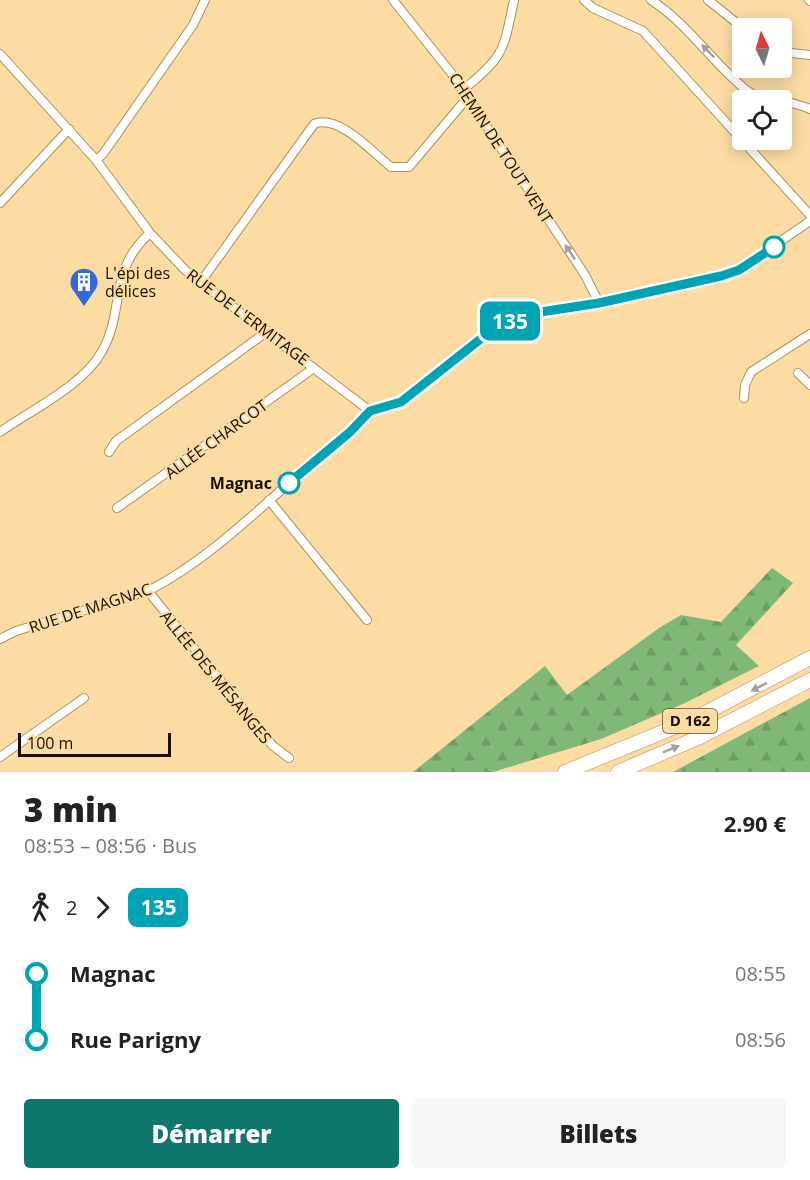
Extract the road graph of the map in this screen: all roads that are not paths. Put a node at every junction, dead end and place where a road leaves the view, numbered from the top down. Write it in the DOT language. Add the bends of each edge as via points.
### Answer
graph roads {
  1 [pos="205,0"];
  2 [pos="393,0"];
  3 [pos="514,0"];
  4 [pos="584,0"];
  5 [pos="651,0"];
  6 [pos="708,0"];
  7 [pos="732,19"];
  8 [pos="792,53"];
  9 [pos="0,54"];
  10 [pos="810,55"];
  11 [pos="466,94"];
  12 [pos="810,109"];
  13 [pos="69,129"];
  14 [pos="96,160"];
  15 [pos="0,203"];
  16 [pos="810,215"];
  17 [pos="810,221"];
  18 [pos="150,233"];
  19 [pos="200,283"];
  20 [pos="599,303"];
  21 [pos="268,332"];
  22 [pos="810,334"];
  23 [pos="314,368"];
  24 [pos="798,372"];
  25 [pos="810,385"];
  26 [pos="744,398"];
  27 [pos="370,411"];
  28 [pos="0,432"];
  29 [pos="110,452"];
  30 [pos="269,500"];
  31 [pos="117,508"];
  32 [pos="148,591"];
  33 [pos="367,620"];
  34 [pos="0,639"];
  35 [pos="810,658"];
  36 [pos="810,680"];
  37 [pos="84,698"];
  38 [pos="0,757"];
  39 [pos="289,758"];
  40 [pos="565,772"];
  41 [pos="618,772"];
  1 -- 14 [label="street" via="193,25"];
  2 -- 11 [label="street, CHEMIN DE TOUT VENT"];
  3 -- 11 [label="street" via="503,50"];
  4 -- 16 [label="street" via="643,31"];
  12 -- 5 [label="street, one-way" via="746,90 674,15"];
  6 -- 7 [label="street"];
  8 -- 10 [label="street"];
  9 -- 13 [label="street, RUE DE L'ERMITAGE"];
  11 -- 19 [label="street" via="410,167 401,169 391,167 339,125 326,121 314,124"];
  20 -- 11 [label="street, CHEMIN DE TOUT VENT, one-way" via="597,293"];
  13 -- 14 [label="street, RUE DE L'ERMITAGE"];
  13 -- 15 [label="street"];
  14 -- 18 [label="street, RUE DE L'ERMITAGE"];
  17 -- 20 [label="street" via="739,270"];
  18 -- 19 [label="street, RUE DE L'ERMITAGE"];
  18 -- 28 [label="street" via="127,260 109,335 94,365"];
  19 -- 21 [label="street, RUE DE L'ERMITAGE"];
  20 -- 27 [label="street" via="542,311 506,322 401,402"];
  21 -- 23 [label="street, RUE DE L'ERMITAGE"];
  21 -- 29 [label="street" via="116,441"];
  22 -- 26 [label="street" via="751,372"];
  23 -- 27 [label="street, RUE DE L'ERMITAGE"];
  23 -- 31 [label="street, ALLÉE CHARCOT"];
  24 -- 25 [label="street"];
  27 -- 30 [label="street, RUE DE MAGNAC"];
  30 -- 32 [label="street, RUE DE MAGNAC" via="188,567"];
  30 -- 33 [label="street"];
  32 -- 34 [label="street, RUE DE MAGNAC"];
  32 -- 39 [label="street, ALLÉE DES MÉSANGES" via="273,746"];
  35 -- 40 [label="main road, D 162, one-way" via="692,720"];
  41 -- 36 [label="main road, D 162, one-way" via="700,737"];
  37 -- 38 [label="street"];
}
